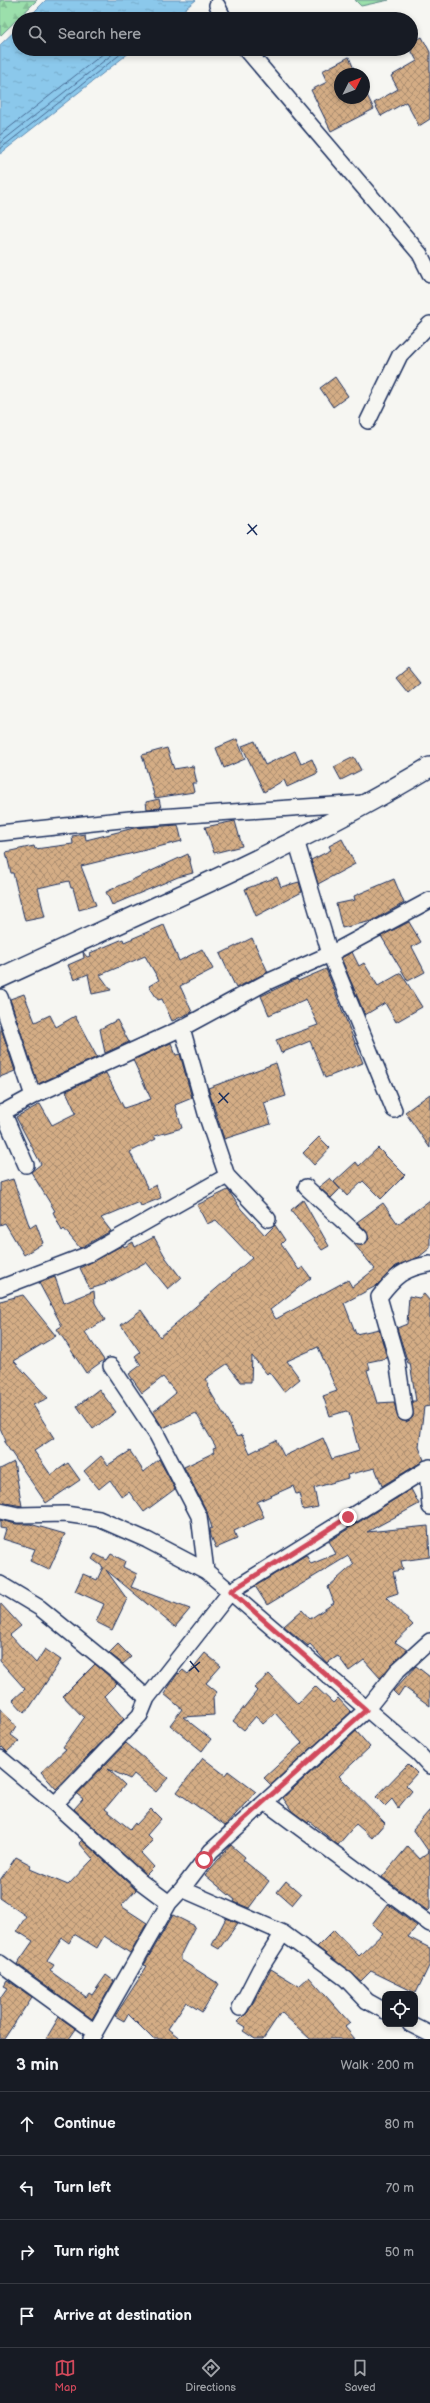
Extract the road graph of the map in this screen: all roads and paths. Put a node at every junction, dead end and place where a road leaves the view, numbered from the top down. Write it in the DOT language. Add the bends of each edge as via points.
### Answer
graph roads {
  1 [pos="217,5"];
  2 [pos="220,12"];
  3 [pos="252,56"];
  4 [pos="430,274"];
  5 [pos="430,324"];
  6 [pos="368,421"];
  7 [pos="430,767"];
  8 [pos="371,803"];
  9 [pos="0,833"];
  10 [pos="296,840"];
  11 [pos="430,900"];
  12 [pos="330,954"];
  13 [pos="0,978"];
  14 [pos="0,997"];
  15 [pos="182,1028"];
  16 [pos="33,1096"];
  17 [pos="394,1110"];
  18 [pos="1,1113"];
  19 [pos="26,1165"];
  20 [pos="227,1176"];
  21 [pos="306,1187"];
  22 [pos="268,1219"];
  23 [pos="360,1237"];
  24 [pos="430,1264"];
  25 [pos="0,1288"];
  26 [pos="111,1366"];
  27 [pos="405,1413"];
  28 [pos="428,1467"];
  29 [pos="430,1508"];
  30 [pos="0,1512"];
  31 [pos="206,1571"];
  32 [pos="0,1584"];
  33 [pos="231,1591"];
  34 [pos="430,1641"];
  35 [pos="146,1698"];
  36 [pos="366,1710"];
  37 [pos="424,1753"];
  38 [pos="2,1763"];
  39 [pos="430,1766"];
  40 [pos="265,1802"];
  41 [pos="55,1804"];
  42 [pos="182,1889"];
  43 [pos="168,1903"];
  44 [pos="430,1924"];
  45 [pos="282,1933"];
  46 [pos="0,1963"];
  47 [pos="240,2008"];
  48 [pos="382,2009"];
  49 [pos="416,2027"];
  50 [pos="430,2034"];
  51 [pos="93,2036"];
  1 -- 2 [label="street"];
  3 -- 4 [label="street" via="420,254"];
  5 -- 6 [label="street" via="400,355"];
  7 -- 8 [label="street"];
  8 -- 9 [label="street" via="130,819"];
  8 -- 10 [label="street"];
  10 -- 12 [label="street"];
  10 -- 13 [label="street"];
  11 -- 12 [label="street"];
  12 -- 15 [label="street" via="265,983"];
  12 -- 17 [label="street"];
  14 -- 16 [label="street"];
  15 -- 16 [label="street"];
  15 -- 20 [label="street"];
  16 -- 18 [label="street"];
  18 -- 19 [label="street"];
  20 -- 22 [label="street"];
  20 -- 25 [label="street" via="89,1254"];
  21 -- 23 [label="street"];
  24 -- 27 [label="street" via="411,1267 393,1278 379,1297 397,1360"];
  26 -- 31 [label="street" via="157,1436 199,1516"];
  28 -- 29 [label="street"];
  28 -- 33 [label="street"];
  30 -- 31 [label="street" via="18,1515 65,1514 99,1519"];
  31 -- 33 [label="street"];
  32 -- 35 [label="street" via="40,1608"];
  33 -- 35 [label="street"];
  33 -- 36 [label="street"];
  34 -- 36 [label="street" via="398,1670"];
  35 -- 41 [label="street" via="140,1715"];
  36 -- 37 [label="street"];
  36 -- 40 [label="street"];
  37 -- 39 [label="street"];
  38 -- 41 [label="street"];
  40 -- 42 [label="street" via="211,1850"];
  40 -- 44 [label="street"];
  41 -- 43 [label="street"];
  42 -- 43 [label="street"];
  42 -- 45 [label="street"];
  43 -- 51 [label="street"];
  45 -- 47 [label="street"];
  45 -- 48 [label="street" via="346,1979 367,2001"];
  46 -- 51 [label="street"];
  49 -- 50 [label="street"];
}
